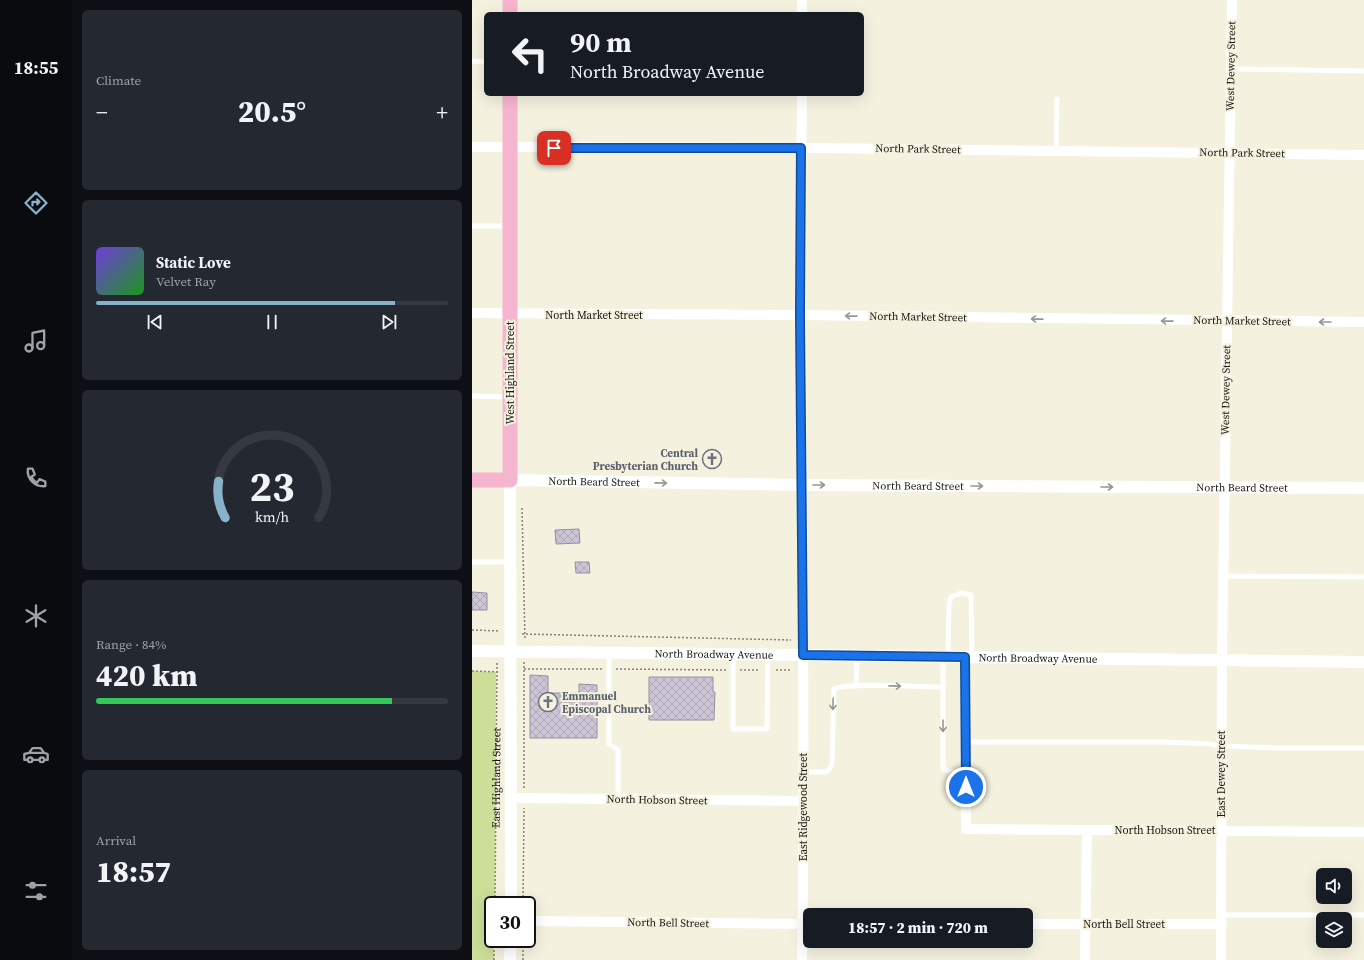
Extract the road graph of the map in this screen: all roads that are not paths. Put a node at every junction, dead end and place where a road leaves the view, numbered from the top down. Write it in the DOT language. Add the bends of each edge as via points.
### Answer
graph roads {
  1 [pos="510,0"];
  2 [pos="802,0"];
  3 [pos="1232,0"];
  4 [pos="510,12"];
  5 [pos="802,12"];
  6 [pos="472,62"];
  7 [pos="484,62"];
  8 [pos="1231,69"];
  9 [pos="1364,70"];
  10 [pos="510,96"];
  11 [pos="802,96"];
  12 [pos="1057,98"];
  13 [pos="472,147"];
  14 [pos="511,148"];
  15 [pos="801,148"];
  16 [pos="1056,151"];
  17 [pos="1229,153"];
  18 [pos="1364,155"];
  19 [pos="472,226"];
  20 [pos="510,226"];
  21 [pos="472,313"];
  22 [pos="510,314"];
  23 [pos="800,315"];
  24 [pos="1227,321"];
  25 [pos="1364,322"];
  26 [pos="472,396"];
  27 [pos="510,397"];
  28 [pos="472,480"];
  29 [pos="510,480"];
  30 [pos="802,485"];
  31 [pos="1225,487"];
  32 [pos="1364,488"];
  33 [pos="472,562"];
  34 [pos="510,562"];
  35 [pos="1223,576"];
  36 [pos="1364,577"];
  37 [pos="472,651"];
  38 [pos="510,651"];
  39 [pos="609,652"];
  40 [pos="733,654"];
  41 [pos="768,654"];
  42 [pos="803,655"];
  43 [pos="856,656"];
  44 [pos="946,657"];
  45 [pos="968,657"];
  46 [pos="1222,660"];
  47 [pos="1364,662"];
  48 [pos="856,686"];
  49 [pos="943,687"];
  50 [pos="966,742"];
  51 [pos="1221,746"];
  52 [pos="1364,748"];
  53 [pos="803,772"];
  54 [pos="966,772"];
  55 [pos="511,798"];
  56 [pos="618,799"];
  57 [pos="803,801"];
  58 [pos="1087,830"];
  59 [pos="1221,830"];
  60 [pos="1364,832"];
  61 [pos="511,896"];
  62 [pos="806,908"];
  63 [pos="1364,915"];
  64 [pos="1222,919"];
  65 [pos="536,921"];
  66 [pos="803,924"];
  67 [pos="1033,924"];
  68 [pos="1086,924"];
  69 [pos="511,948"];
  70 [pos="803,948"];
  71 [pos="510,960"];
  72 [pos="802,960"];
  73 [pos="1085,960"];
  74 [pos="1221,960"];
  1 -- 4 [label="main road"];
  2 -- 5 [label="street"];
  3 -- 8 [label="street, West Dewey Street"];
  6 -- 7 [label="lane"];
  8 -- 9 [label="lane"];
  8 -- 17 [label="street, West Dewey Street"];
  10 -- 14 [label="main road, West Highland Street"];
  11 -- 15 [label="street, East Ridgewood Street"];
  12 -- 16 [label="lane"];
  13 -- 14 [label="street, North Park Street"];
  14 -- 15 [label="street, North Park Street"];
  14 -- 20 [label="main road, West Highland Street"];
  15 -- 16 [label="street, North Park Street"];
  15 -- 23 [label="street, East Ridgewood Street"];
  16 -- 17 [label="street, North Park Street"];
  17 -- 18 [label="street, North Park Street"];
  17 -- 24 [label="street, West Dewey Street"];
  19 -- 20 [label="lane"];
  20 -- 22 [label="main road, West Highland Street"];
  21 -- 22 [label="street, North Market Street"];
  22 -- 23 [label="street, North Market Street"];
  22 -- 27 [label="main road, West Highland Street"];
  24 -- 23 [label="street, North Market Street, one-way"];
  23 -- 30 [label="street, East Ridgewood Street"];
  25 -- 24 [label="street, North Market Street, one-way"];
  24 -- 31 [label="street, West Dewey Street"];
  26 -- 27 [label="lane"];
  27 -- 29 [label="main road, West Highland Street"];
  28 -- 29 [label="main road, North Beard Street"];
  29 -- 30 [label="street, North Beard Street, one-way"];
  29 -- 34 [label="street, West Highland Street"];
  30 -- 31 [label="street, North Beard Street, one-way"];
  30 -- 42 [label="street, East Ridgewood Street"];
  31 -- 32 [label="street, North Beard Street"];
  31 -- 35 [label="street, West Dewey Street"];
  33 -- 34 [label="lane"];
  34 -- 38 [label="street, West Highland Street"];
  35 -- 36 [label="lane"];
  35 -- 46 [label="street, West Dewey Street"];
  37 -- 38 [label="street, North Broadway Avenue"];
  38 -- 39 [label="street, North Broadway Avenue"];
  38 -- 55 [label="street, East Highland Street"];
  39 -- 40 [label="street, North Broadway Avenue"];
  39 -- 56 [label="lane" via="609,744 618,750"];
  40 -- 41 [label="street, North Broadway Avenue"];
  40 -- 41 [label="lane" via="733,729 767,729"];
  41 -- 42 [label="street, North Broadway Avenue"];
  42 -- 43 [label="street, North Broadway Avenue"];
  42 -- 53 [label="street, East Ridgewood Street"];
  43 -- 44 [label="street, North Broadway Avenue"];
  43 -- 48 [label="lane"];
  44 -- 45 [label="street, North Broadway Avenue"];
  44 -- 45 [label="lane" via="951,597 971,594"];
  44 -- 49 [label="lane"];
  45 -- 46 [label="street, North Broadway Avenue"];
  45 -- 50 [label="street"];
  46 -- 47 [label="street, North Broadway Avenue"];
  46 -- 51 [label="street, East Dewey Street"];
  48 -- 49 [label="lane, one-way"];
  48 -- 53 [label="lane, one-way" via="834,689 832,765 827,772"];
  49 -- 54 [label="lane, one-way" via="943,770"];
  50 -- 51 [label="lane" via="1164,742"];
  50 -- 54 [label="street"];
  51 -- 52 [label="lane"];
  51 -- 59 [label="street, East Dewey Street"];
  53 -- 57 [label="street, East Ridgewood Street"];
  54 -- 58 [label="street, North Hobson Street" via="966,829"];
  55 -- 56 [label="street, North Hobson Street"];
  55 -- 61 [label="street, East Highland Street"];
  56 -- 57 [label="street, North Hobson Street"];
  57 -- 62 [label="street, East Ridgewood Street"];
  58 -- 59 [label="street, North Hobson Street"];
  58 -- 68 [label="street"];
  59 -- 60 [label="street, North Hobson Street"];
  59 -- 64 [label="street, East Dewey Street"];
  63 -- 64 [label="lane"];
  64 -- 68 [label="street, North Bell Street"];
  64 -- 74 [label="street, East Dewey Street"];
  65 -- 66 [label="street, North Bell Street"];
  67 -- 68 [label="street, North Bell Street"];
  68 -- 73 [label="street"];
  69 -- 71 [label="street"];
  70 -- 72 [label="street, East Ridgewood Street"];
}
